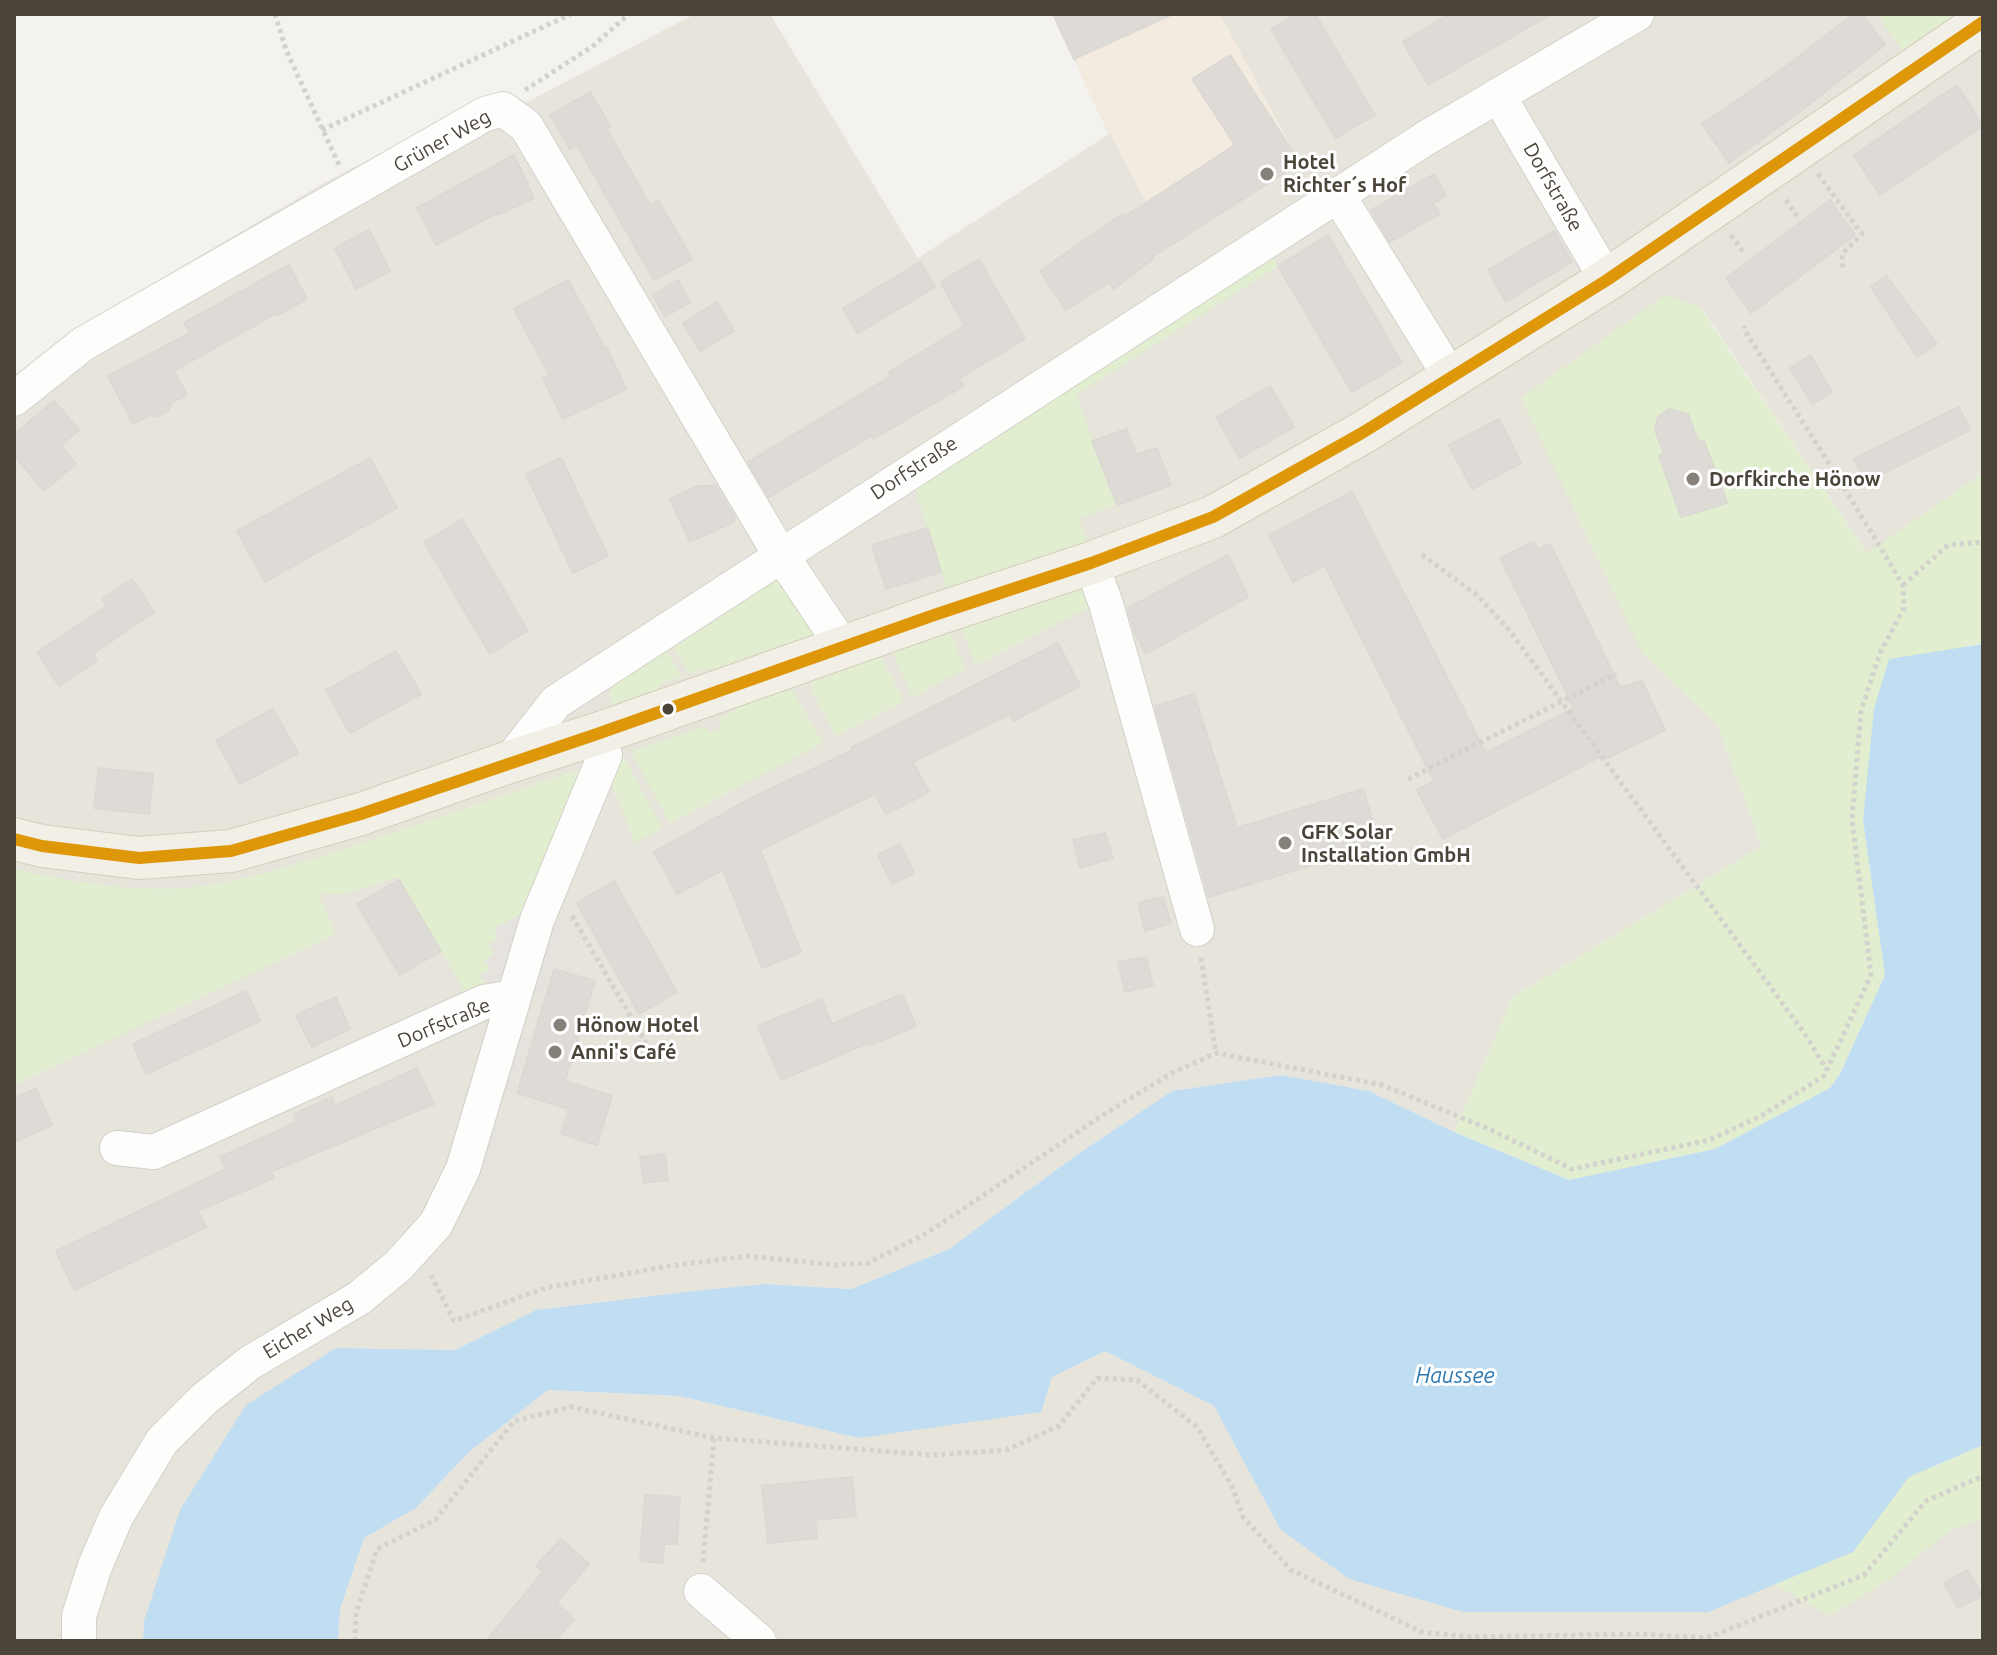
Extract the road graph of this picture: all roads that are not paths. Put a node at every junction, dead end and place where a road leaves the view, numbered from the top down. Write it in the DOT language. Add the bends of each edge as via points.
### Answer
graph roads {
  1 [pos="1637,14"];
  2 [pos="1603,22"];
  3 [pos="1983,22"];
  4 [pos="1498,95"];
  5 [pos="1338,195"];
  6 [pos="1607,280"];
  7 [pos="1451,378"];
  8 [pos="14,399"];
  9 [pos="781,554"];
  10 [pos="1091,563"];
  11 [pos="843,647"];
  12 [pos="597,734"];
  13 [pos="509,762"];
  14 [pos="14,839"];
  15 [pos="1197,929"];
  16 [pos="513,997"];
  17 [pos="117,1148"];
  18 [pos="701,1591"];
  19 [pos="79,1641"];
  20 [pos="759,1641"];
  1 -- 2 [label="street, Dorfstraße"];
  2 -- 4 [label="street, Dorfstraße"];
  3 -- 6 [label="main road"];
  4 -- 5 [label="street, Dorfstraße"];
  4 -- 6 [label="street, Dorfstraße"];
  5 -- 7 [label="street"];
  5 -- 9 [label="street, Dorfstraße"];
  6 -- 7 [label="main road"];
  7 -- 10 [label="main road" via="1213,517"];
  8 -- 9 [label="street, Grüner Weg" via="83,344 485,114 503,109 526,126"];
  9 -- 11 [label="street, Grüner Weg"];
  9 -- 13 [label="street, Dorfstraße" via="556,702"];
  10 -- 11 [label="main road"];
  10 -- 15 [label="street"];
  11 -- 12 [label="main road"];
  12 -- 13 [label="main road"];
  12 -- 16 [label="street, Dorfstraße" via="605,755 537,920"];
  13 -- 14 [label="main road" via="361,814 231,851 139,858"];
  16 -- 17 [label="street, Dorfstraße" via="484,1002 154,1152"];
  16 -- 19 [label="street, Eicher Weg" via="463,1169 436,1224 398,1266 343,1310 251,1362 162,1441 123,1504 95,1566 79,1616"];
  18 -- 20 [label="street"];
}
